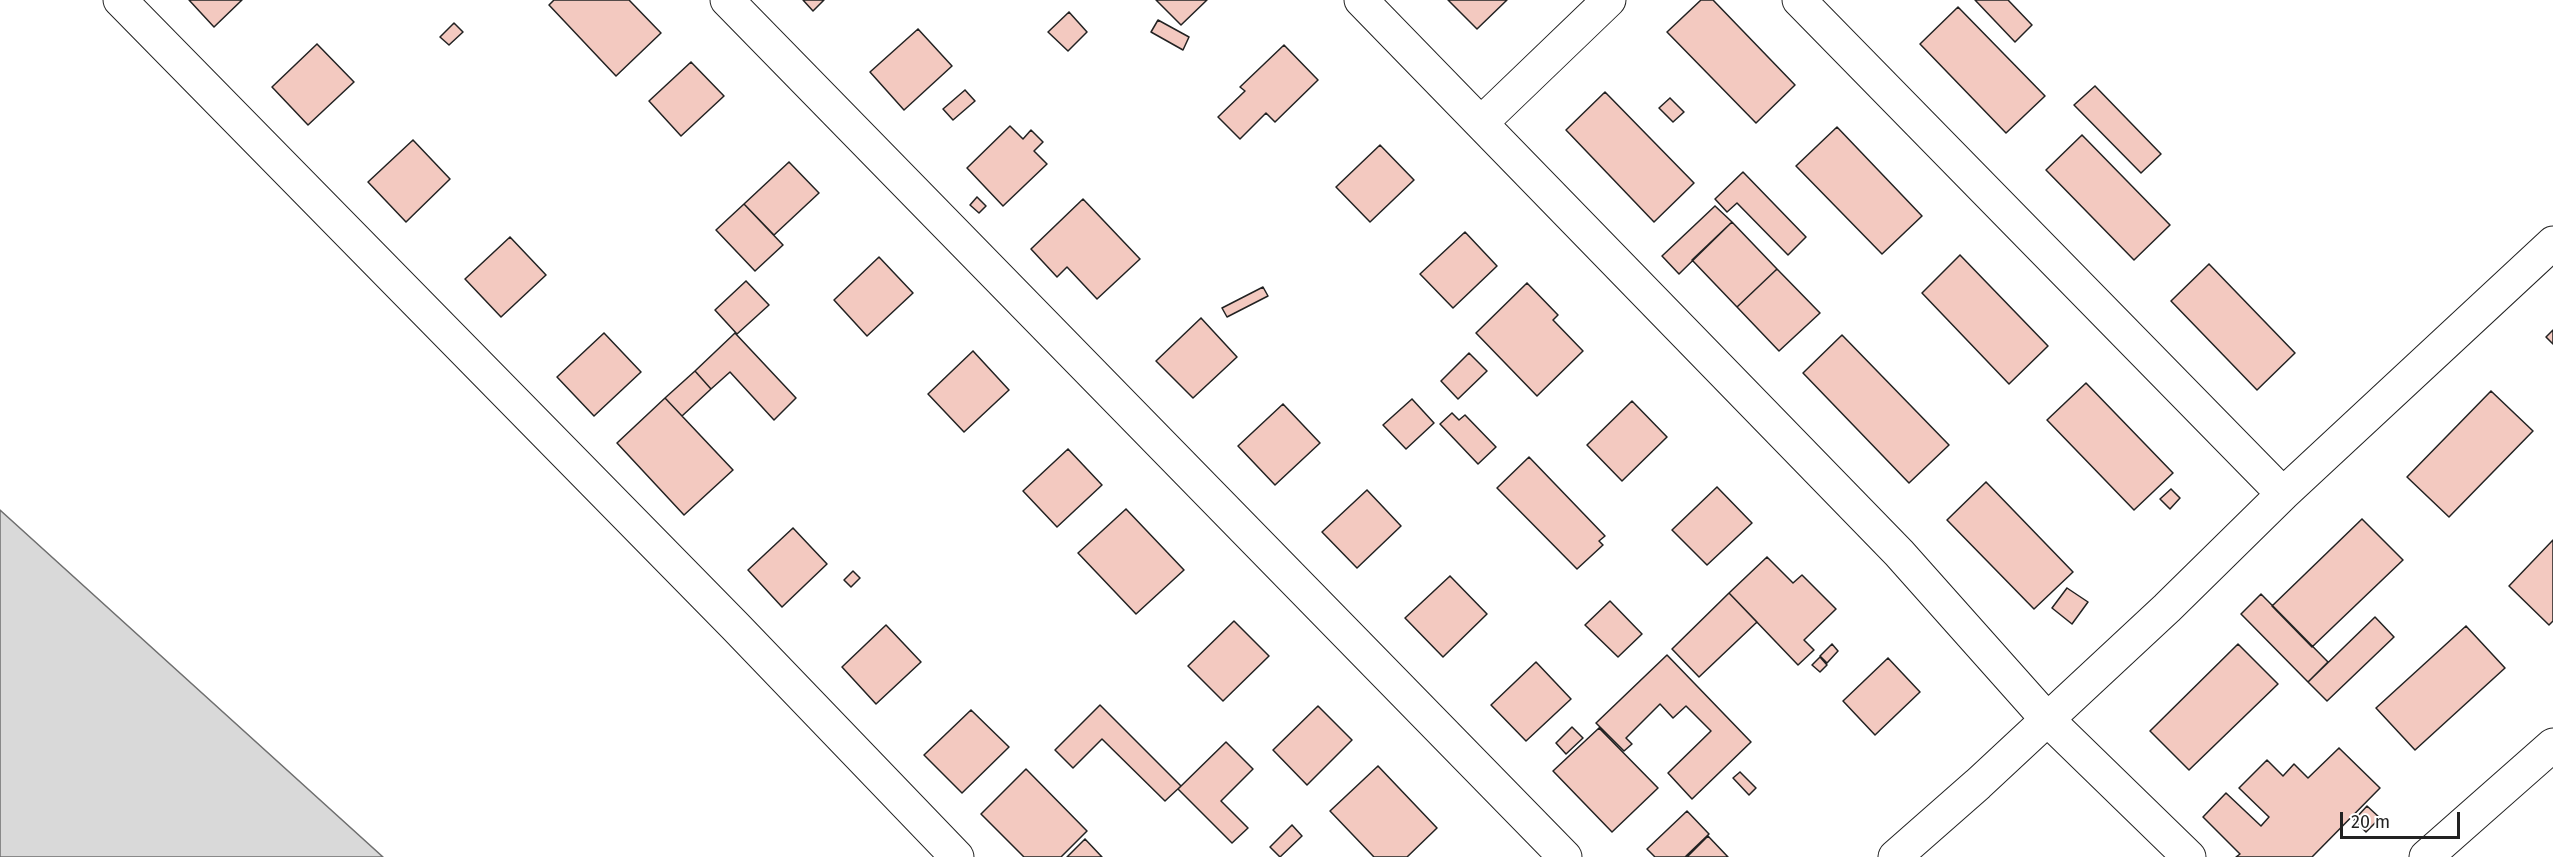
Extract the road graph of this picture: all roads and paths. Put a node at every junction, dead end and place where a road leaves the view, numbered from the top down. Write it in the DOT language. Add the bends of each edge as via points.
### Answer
graph roads {
  1 [pos="120,0"];
  2 [pos="727,0"];
  3 [pos="1361,0"];
  4 [pos="1609,0"];
  5 [pos="1799,0"];
  6 [pos="1481,123"];
  7 [pos="2553,243"];
  8 [pos="2283,494"];
  9 [pos="2046,718"];
  10 [pos="2548,758"];
  11 [pos="957,857"];
  12 [pos="1565,857"];
  13 [pos="1895,857"];
  14 [pos="2189,857"];
  15 [pos="2426,857"];
  1 -- 11 [label="street"];
  2 -- 12 [label="street"];
  3 -- 6 [label="street"];
  4 -- 6 [label="street"];
  5 -- 8 [label="street"];
  6 -- 9 [label="street" via="1899,553"];
  7 -- 8 [label="street"];
  8 -- 9 [label="street" via="2167,608"];
  9 -- 13 [label="street"];
  9 -- 14 [label="street"];
  10 -- 15 [label="street"];
}
